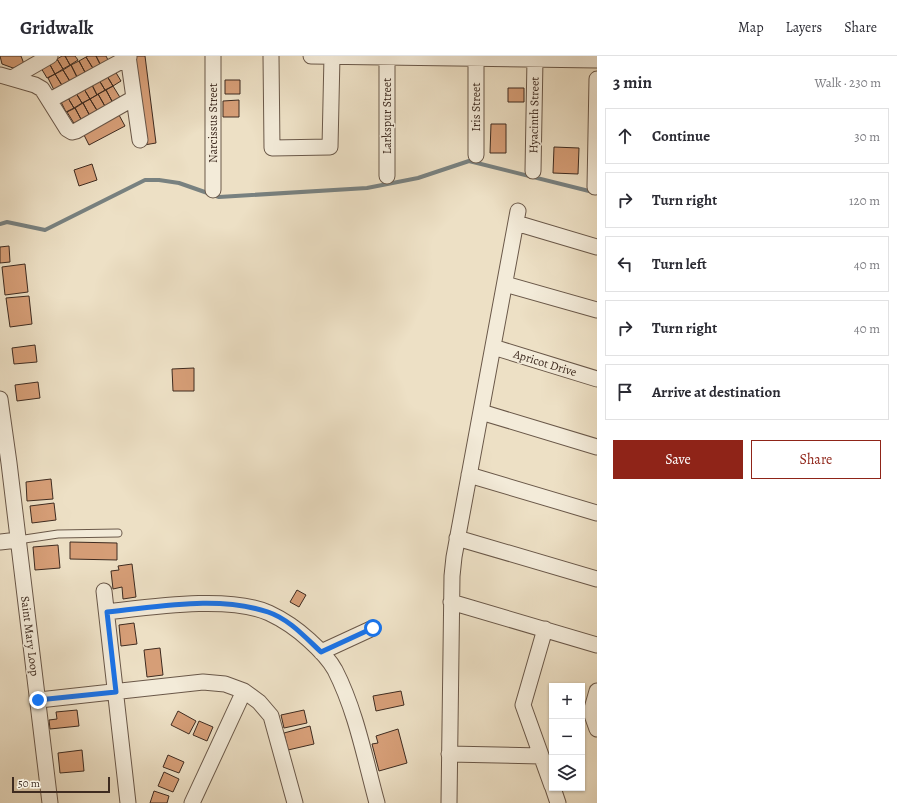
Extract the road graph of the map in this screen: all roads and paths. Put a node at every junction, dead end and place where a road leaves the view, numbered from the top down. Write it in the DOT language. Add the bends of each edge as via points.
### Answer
graph roads {
  1 [pos="50,56"];
  2 [pos="213,56"];
  3 [pos="271,56"];
  4 [pos="311,56"];
  5 [pos="332,56"];
  6 [pos="129,57"];
  7 [pos="387,57"];
  8 [pos="456,57"];
  9 [pos="476,58"];
  10 [pos="535,59"];
  11 [pos="597,60"];
  12 [pos="6,76"];
  13 [pos="597,79"];
  14 [pos="134,98"];
  15 [pos="50,100"];
  16 [pos="597,117"];
  17 [pos="140,140"];
  18 [pos="476,155"];
  19 [pos="533,171"];
  20 [pos="596,172"];
  21 [pos="387,176"];
  22 [pos="595,187"];
  23 [pos="213,190"];
  24 [pos="597,247"];
  25 [pos="505,284"];
  26 [pos="597,310"];
  27 [pos="493,347"];
  28 [pos="597,379"];
  29 [pos="0,399"];
  30 [pos="481,412"];
  31 [pos="597,447"];
  32 [pos="5,464"];
  33 [pos="469,475"];
  34 [pos="597,513"];
  35 [pos="118,533"];
  36 [pos="457,538"];
  37 [pos="18,540"];
  38 [pos="0,542"];
  39 [pos="597,579"];
  40 [pos="104,591"];
  41 [pos="452,602"];
  42 [pos="107,612"];
  43 [pos="373,628"];
  44 [pos="545,629"];
  45 [pos="597,645"];
  46 [pos="321,652"];
  47 [pos="244,691"];
  48 [pos="597,691"];
  49 [pos="116,692"];
  50 [pos="38,700"];
  51 [pos="597,728"];
  52 [pos="449,754"];
  53 [pos="541,756"];
  54 [pos="549,779"];
  55 [pos="554,791"];
  56 [pos="50,803"];
  57 [pos="128,803"];
  58 [pos="192,803"];
  59 [pos="295,803"];
  60 [pos="377,803"];
  61 [pos="449,803"];
  62 [pos="558,803"];
  1 -- 12 [label="street"];
  2 -- 23 [label="street, Narcissus Street"];
  3 -- 5 [label="street" via="272,148 330,147"];
  4 -- 5 [label="street"];
  5 -- 7 [label="street"];
  6 -- 14 [label="street"];
  6 -- 15 [label="street"];
  7 -- 8 [label="street"];
  7 -- 21 [label="street, Larkspur Street"];
  8 -- 9 [label="street"];
  9 -- 10 [label="street"];
  9 -- 18 [label="street, Iris Street"];
  10 -- 11 [label="street"];
  10 -- 19 [label="street, Hyacinth Street"];
  12 -- 15 [label="street" via="35,85 42,89"];
  13 -- 16 [label="street"];
  14 -- 15 [label="street" via="72,132 67,129"];
  14 -- 17 [label="street"];
  16 -- 20 [label="street"];
  20 -- 22 [label="street"];
  24 -- 25 [label="street" via="517,217"];
  25 -- 26 [label="street"];
  25 -- 27 [label="street"];
  27 -- 28 [label="street, Apricot Drive"];
  27 -- 30 [label="street"];
  29 -- 32 [label="street, Saint Mary Loop"];
  30 -- 31 [label="street"];
  30 -- 33 [label="street"];
  32 -- 37 [label="street, Saint Mary Loop"];
  33 -- 34 [label="street"];
  33 -- 36 [label="street"];
  35 -- 37 [label="lane" via="58,534"];
  36 -- 39 [label="street"];
  36 -- 41 [label="street" via="452,576"];
  37 -- 38 [label="street"];
  37 -- 50 [label="street, Saint Mary Loop"];
  40 -- 42 [label="street"];
  41 -- 44 [label="street"];
  41 -- 52 [label="street"];
  42 -- 46 [label="street" via="180,604 239,605 268,612 295,627"];
  42 -- 49 [label="street"];
  43 -- 46 [label="street"];
  44 -- 45 [label="street"];
  44 -- 53 [label="street" via="522,705"];
  46 -- 60 [label="street" via="334,669 348,700"];
  47 -- 49 [label="street" via="225,684 204,682"];
  47 -- 58 [label="street"];
  47 -- 59 [label="street" via="259,702 270,716"];
  48 -- 51 [label="street" via="591,712"];
  49 -- 50 [label="street"];
  49 -- 57 [label="street"];
  50 -- 56 [label="street, Saint Mary Loop"];
  52 -- 53 [label="street"];
  52 -- 61 [label="street"];
  53 -- 54 [label="street"];
  55 -- 62 [label="street"];
}
